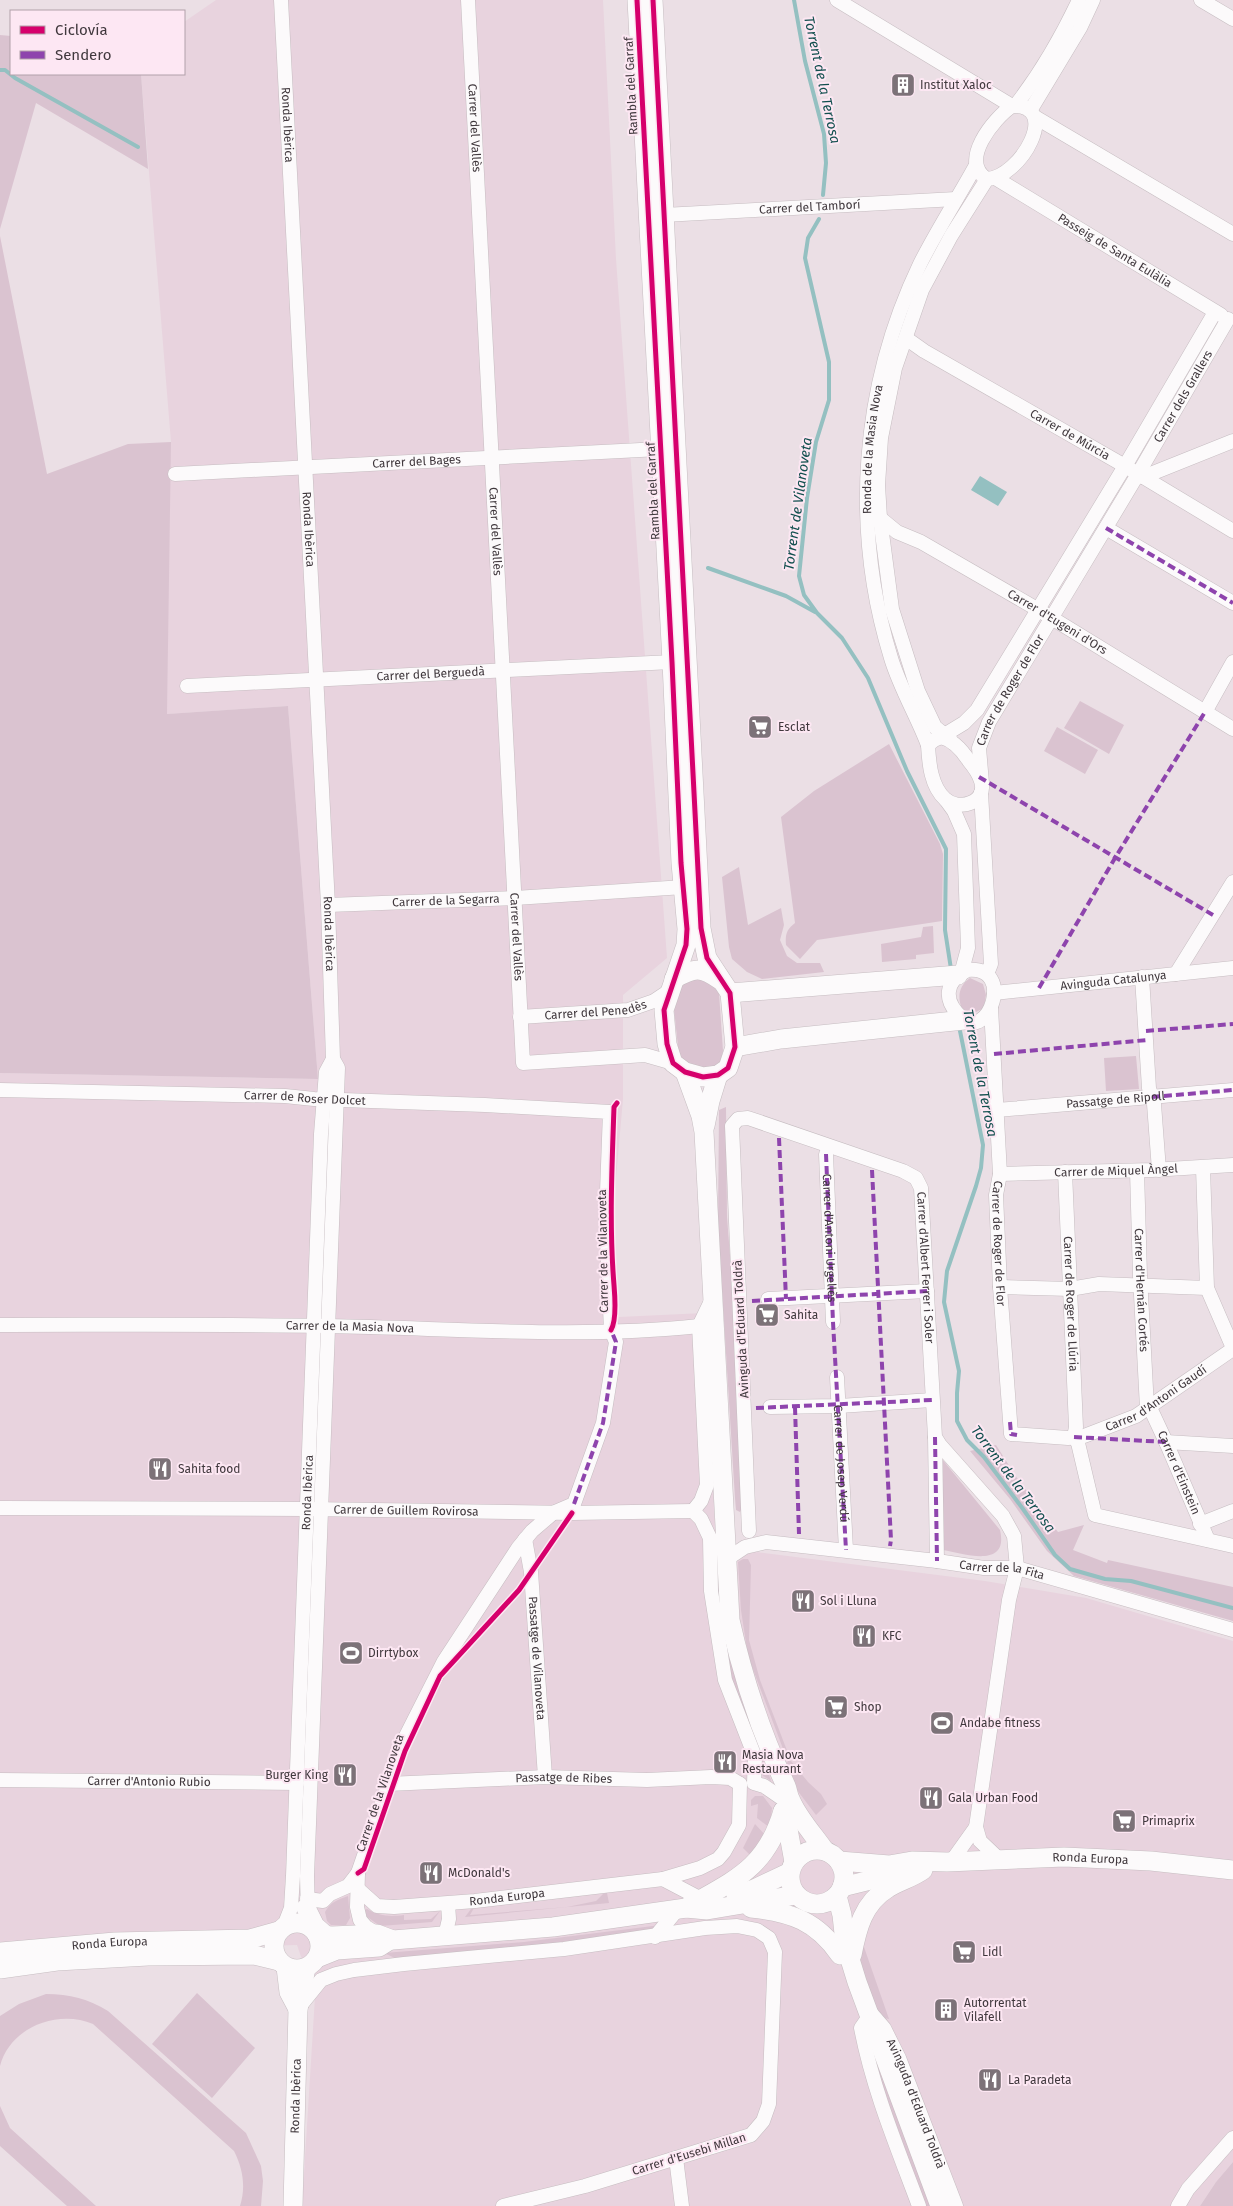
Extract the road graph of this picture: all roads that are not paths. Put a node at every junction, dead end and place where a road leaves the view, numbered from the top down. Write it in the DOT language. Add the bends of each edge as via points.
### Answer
graph roads {
  1 [pos="281,0"];
  2 [pos="468,0"];
  3 [pos="637,0"];
  4 [pos="653,0"];
  5 [pos="837,0"];
  6 [pos="1079,0"];
  7 [pos="1093,0"];
  8 [pos="1201,0"];
  9 [pos="1233,19"];
  10 [pos="1013,106"];
  11 [pos="1033,114"];
  12 [pos="976,165"];
  13 [pos="992,179"];
  14 [pos="956,199"];
  15 [pos="664,216"];
  16 [pos="1233,234"];
  17 [pos="1215,312"];
  18 [pos="1231,320"];
  19 [pos="907,339"];
  20 [pos="1233,441"];
  21 [pos="660,449"];
  22 [pos="492,457"];
  23 [pos="1125,466"];
  24 [pos="304,468"];
  25 [pos="175,474"];
  26 [pos="1141,476"];
  27 [pos="880,518"];
  28 [pos="1106,528"];
  29 [pos="1233,531"];
  30 [pos="1233,603"];
  31 [pos="1037,609"];
  32 [pos="1052,618"];
  33 [pos="672,662"];
  34 [pos="1233,662"];
  35 [pos="502,671"];
  36 [pos="317,679"];
  37 [pos="188,686"];
  38 [pos="1204,712"];
  39 [pos="1233,729"];
  40 [pos="945,737"];
  41 [pos="928,745"];
  42 [pos="981,788"];
  43 [pos="946,800"];
  44 [pos="1233,882"];
  45 [pos="684,887"];
  46 [pos="515,898"];
  47 [pos="328,905"];
  48 [pos="1233,968"];
  49 [pos="960,974"];
  50 [pos="987,974"];
  51 [pos="1176,974"];
  52 [pos="1142,977"];
  53 [pos="671,985"];
  54 [pos="727,988"];
  55 [pos="994,993"];
  56 [pos="991,1008"];
  57 [pos="520,1017"];
  58 [pos="970,1021"];
  59 [pos="735,1047"];
  60 [pos="994,1054"];
  61 [pos="679,1067"];
  62 [pos="718,1075"];
  63 [pos="0,1090"];
  64 [pos="1233,1090"];
  65 [pos="1152,1097"];
  66 [pos="330,1099"];
  67 [pos="997,1110"];
  68 [pos="610,1112"];
  69 [pos="732,1126"];
  70 [pos="704,1132"];
  71 [pos="826,1154"];
  72 [pos="1233,1165"];
  73 [pos="1203,1168"];
  74 [pos="1159,1170"];
  75 [pos="1137,1171"];
  76 [pos="1065,1172"];
  77 [pos="1000,1174"];
  78 [pos="1140,1284"];
  79 [pos="1000,1287"];
  80 [pos="1207,1288"];
  81 [pos="1070,1289"];
  82 [pos="927,1291"];
  83 [pos="833,1295"];
  84 [pos="714,1296"];
  85 [pos="768,1299"];
  86 [pos="833,1322"];
  87 [pos="0,1325"];
  88 [pos="328,1326"];
  89 [pos="699,1326"];
  90 [pos="314,1327"];
  91 [pos="611,1330"];
  92 [pos="1233,1348"];
  93 [pos="837,1377"];
  94 [pos="932,1400"];
  95 [pos="839,1406"];
  96 [pos="770,1407"];
  97 [pos="1148,1408"];
  98 [pos="1011,1434"];
  99 [pos="935,1437"];
  100 [pos="1074,1437"];
  101 [pos="1166,1442"];
  102 [pos="1233,1446"];
  103 [pos="0,1508"];
  104 [pos="307,1509"];
  105 [pos="322,1509"];
  106 [pos="1233,1510"];
  107 [pos="692,1511"];
  108 [pos="553,1513"];
  109 [pos="725,1515"];
  110 [pos="1200,1524"];
  111 [pos="749,1531"];
  112 [pos="726,1537"];
  113 [pos="525,1539"];
  114 [pos="1208,1540"];
  115 [pos="766,1542"];
  116 [pos="1233,1546"];
  117 [pos="846,1550"];
  118 [pos="727,1559"];
  119 [pos="937,1560"];
  120 [pos="1017,1568"];
  121 [pos="711,1592"];
  122 [pos="1233,1630"];
  123 [pos="545,1777"];
  124 [pos="0,1780"];
  125 [pos="297,1783"];
  126 [pos="754,1783"];
  127 [pos="388,1784"];
  128 [pos="740,1784"];
  129 [pos="783,1799"];
  130 [pos="976,1827"];
  131 [pos="832,1856"];
  132 [pos="1000,1860"];
  133 [pos="949,1862"];
  134 [pos="918,1866"];
  135 [pos="792,1867"];
  136 [pos="1233,1870"];
  137 [pos="358,1873"];
  138 [pos="663,1879"];
  139 [pos="358,1889"];
  140 [pos="839,1892"];
  141 [pos="803,1899"];
  142 [pos="307,1903"];
  143 [pos="448,1904"];
  144 [pos="688,1906"];
  145 [pos="738,1906"];
  146 [pos="728,1926"];
  147 [pos="280,1927"];
  148 [pos="318,1932"];
  149 [pos="446,1936"];
  150 [pos="655,1937"];
  151 [pos="378,1941"];
  152 [pos="0,1952"];
  153 [pos="846,1957"];
  154 [pos="404,1964"];
  155 [pos="296,1966"];
  156 [pos="0,1969"];
  157 [pos="298,2009"];
  158 [pos="868,2011"];
  159 [pos="1233,2138"];
  160 [pos="676,2158"];
  161 [pos="292,2183"];
  162 [pos="284,2206"];
  163 [pos="293,2206"];
  164 [pos="503,2206"];
  165 [pos="682,2206"];
  166 [pos="919,2206"];
  167 [pos="940,2206"];
  168 [pos="956,2206"];
  169 [pos="1178,2206"];
  1 -- 24 [label="street, Ronda Ibèrica"];
  2 -- 22 [label="street, Carrer del Vallès"];
  3 -- 21 [label="street, Rambla del Garraf"];
  4 -- 15 [label="street, Rambla del Garraf"];
  5 -- 10 [label="street"];
  6 -- 10 [label="street" via="1059,41 1031,86"];
  7 -- 11 [label="street"];
  8 -- 9 [label="street"];
  10 -- 11 [label="street"];
  10 -- 12 [label="street, Ronda de la Masia Nova" via="991,124 982,141"];
  11 -- 13 [label="street, Ronda de la Masia Nova" via="1036,130 1030,146 1015,165"];
  11 -- 16 [label="street"];
  12 -- 13 [label="street" via="981,176"];
  12 -- 14 [label="street, Ronda de la Masia Nova"];
  13 -- 17 [label="street, Passeig de Santa Eulàlia"];
  13 -- 19 [label="street, Ronda de la Masia Nova" via="951,236 922,290"];
  14 -- 15 [label="street, Carrer del Tamborí"];
  14 -- 41 [label="street, Ronda de la Masia Nova" via="920,264 889,344 872,420 866,466 869,552 882,621 892,660"];
  15 -- 54 [label="street, Rambla del Garraf" via="702,928 707,958"];
  17 -- 18 [label="street, Passeig de Santa Eulàlia"];
  17 -- 23 [label="street, Carrer dels Grallers"];
  18 -- 26 [label="street, Carrer dels Grallers"];
  19 -- 23 [label="street, Carrer de Múrcia"];
  19 -- 27 [label="street, Ronda de la Masia Nova" via="895,368 880,438"];
  20 -- 26 [label="street"];
  21 -- 22 [label="street, Carrer del Bages"];
  21 -- 33 [label="street, Rambla del Garraf"];
  22 -- 24 [label="street, Carrer del Bages"];
  22 -- 35 [label="street, Carrer del Vallès"];
  23 -- 26 [label="street, Carrer de Múrcia"];
  23 -- 31 [label="street, Carrer de Roger de Flor"];
  24 -- 25 [label="street, Carrer del Bages"];
  24 -- 36 [label="street, Ronda Ibèrica"];
  26 -- 28 [label="street, Carrer de Roger de Flor"];
  26 -- 29 [label="street, Carrer de Múrcia"];
  27 -- 31 [label="street, Carrer d'Eugeni d'Ors" via="897,532 921,542"];
  27 -- 40 [label="street, Ronda de la Masia Nova" via="892,609 906,660 930,719"];
  28 -- 30 [label="street"];
  28 -- 32 [label="street, Carrer de Roger de Flor"];
  31 -- 32 [label="street, Carrer d'Eugeni d'Ors"];
  31 -- 40 [label="street, Carrer de Roger de Flor" via="977,710"];
  32 -- 38 [label="street, Carrer d'Eugeni d'Ors"];
  32 -- 42 [label="street, Carrer de Roger de Flor" via="989,722 979,748"];
  33 -- 35 [label="street, Carrer del Berguedà"];
  33 -- 45 [label="street, Rambla del Garraf"];
  34 -- 38 [label="street"];
  35 -- 36 [label="street, Carrer del Berguedà"];
  35 -- 46 [label="street, Carrer del Vallès"];
  36 -- 37 [label="street, Carrer del Berguedà"];
  36 -- 47 [label="street, Ronda Ibèrica"];
  38 -- 39 [label="street, Carrer d'Eugeni d'Ors"];
  40 -- 41 [label="street, Carrer de Roger de Flor"];
  40 -- 42 [label="street, Ronda de la Masia Nova" via="964,753"];
  41 -- 43 [label="street, Ronda de la Masia Nova" via="933,778"];
  42 -- 43 [label="street" via="976,800 963,805"];
  42 -- 50 [label="street, Carrer de Roger de Flor" via="991,964"];
  43 -- 49 [label="street" via="964,834 968,948"];
  44 -- 51 [label="street"];
  45 -- 46 [label="street, Carrer de la Segarra"];
  45 -- 53 [label="street, Rambla del Garraf" via="686,944"];
  46 -- 47 [label="street, Carrer de la Segarra"];
  46 -- 57 [label="street, Carrer del Vallès"];
  47 -- 66 [label="street, Ronda Ibèrica" via="333,1059 326,1072"];
  48 -- 51 [label="street, Avinguda Catalunya"];
  49 -- 50 [label="street" via="977,970"];
  49 -- 54 [label="street"];
  49 -- 58 [label="street" via="948,993 950,1003 956,1012"];
  50 -- 55 [label="street"];
  51 -- 52 [label="street, Avinguda Catalunya"];
  52 -- 55 [label="street, Avinguda Catalunya"];
  52 -- 65 [label="street"];
  53 -- 54 [label="street" via="691,971 706,970"];
  53 -- 57 [label="street, Carrer del Penedès" via="654,1001 628,1010"];
  53 -- 61 [label="street" via="664,1010 667,1044"];
  54 -- 59 [label="street"];
  55 -- 56 [label="street"];
  56 -- 58 [label="street" via="985,1018"];
  56 -- 60 [label="street, Carrer de Roger de Flor"];
  57 -- 61 [label="street, Carrer del Vallès" via="523,1063 645,1055"];
  58 -- 59 [label="street" via="791,1038"];
  58 -- 60 [label="street, Carrer de Roger de Flor" via="990,1036"];
  59 -- 62 [label="street" via="728,1068"];
  60 -- 67 [label="street, Carrer de Roger de Flor"];
  61 -- 62 [label="street" via="703,1076"];
  61 -- 70 [label="street" via="701,1116"];
  62 -- 70 [label="street"];
  63 -- 66 [label="street, Carrer de Roser Dolcet"];
  64 -- 65 [label="street, Passatge de Ripoll"];
  65 -- 67 [label="street, Passatge de Ripoll"];
  65 -- 74 [label="street"];
  66 -- 68 [label="street, Carrer de Roser Dolcet"];
  66 -- 88 [label="street, Ronda Ibèrica"];
  66 -- 90 [label="street, Ronda Ibèrica" via="321,1134"];
  67 -- 77 [label="street, Carrer de Roger de Flor"];
  68 -- 91 [label="street, Carrer de la Vilanoveta" via="606,1219"];
  69 -- 82 [label="street, Carrer d'Albert Ferrer i Soler" via="738,1119 748,1118 916,1178 921,1188"];
  69 -- 111 [label="street, Avinguda d'Eduard Toldrà"];
  70 -- 84 [label="street, Avinguda d'Eduard Toldrà"];
  71 -- 83 [label="street, Carrer d'Antoni Urgellès"];
  72 -- 73 [label="street, Carrer de Miquel Àngel"];
  73 -- 74 [label="street, Carrer de Miquel Àngel"];
  73 -- 80 [label="street"];
  74 -- 75 [label="street, Carrer de Miquel Àngel"];
  75 -- 76 [label="street, Carrer de Miquel Àngel"];
  75 -- 78 [label="street, Carrer d'Hernán Cortés"];
  76 -- 77 [label="street, Carrer de Miquel Àngel"];
  76 -- 81 [label="street, Carrer de Roger de Llúria"];
  77 -- 79 [label="street, Carrer de Roger de Flor" via="996,1192"];
  78 -- 80 [label="street"];
  78 -- 81 [label="street" via="1099,1284"];
  78 -- 97 [label="street, Carrer d'Hernán Cortés"];
  79 -- 81 [label="street"];
  79 -- 98 [label="street, Carrer de Roger de Flor"];
  80 -- 92 [label="street"];
  81 -- 100 [label="street, Carrer de Roger de Llúria"];
  82 -- 83 [label="street"];
  82 -- 94 [label="street, Carrer d'Albert Ferrer i Soler"];
  83 -- 85 [label="street"];
  83 -- 86 [label="street, Carrer d'Antoni Urgellès"];
  84 -- 89 [label="street, Avinguda d'Eduard Toldrà"];
  84 -- 109 [label="street, Avinguda d'Eduard Toldrà"];
  87 -- 90 [label="street, Carrer de la Masia Nova"];
  88 -- 90 [label="street, Carrer de la Masia Nova"];
  88 -- 91 [label="street, Carrer de la Masia Nova"];
  88 -- 105 [label="street, Ronda Ibèrica"];
  89 -- 91 [label="street, Carrer de la Masia Nova"];
  89 -- 107 [label="street, Avinguda d'Eduard Toldrà" via="707,1485 701,1501"];
  90 -- 104 [label="street, Ronda Ibèrica"];
  91 -- 108 [label="street, Carrer de la Vilanoveta" via="616,1342 603,1423 574,1504"];
  92 -- 97 [label="street, Carrer d'Antoni Gaudí"];
  93 -- 95 [label="street, Carrer de Josep Verdú"];
  94 -- 95 [label="street"];
  94 -- 99 [label="street, Carrer d'Albert Ferrer i Soler"];
  95 -- 96 [label="street"];
  95 -- 117 [label="street, Carrer de Josep Verdú"];
  97 -- 100 [label="street, Carrer d'Antoni Gaudí" via="1136,1416"];
  97 -- 101 [label="street, Carrer d'Einstein"];
  98 -- 100 [label="street, Carrer d'Antoni Gaudí"];
  99 -- 119 [label="street, Carrer d'Albert Ferrer i Soler"];
  99 -- 120 [label="street" via="1003,1516 1014,1536"];
  100 -- 114 [label="street" via="1095,1515"];
  101 -- 102 [label="street"];
  101 -- 110 [label="street, Carrer d'Einstein"];
  103 -- 104 [label="street, Carrer de Guillem Rovirosa"];
  104 -- 105 [label="street, Carrer de Guillem Rovirosa"];
  104 -- 125 [label="street, Ronda Ibèrica"];
  105 -- 108 [label="street, Carrer de Guillem Rovirosa"];
  105 -- 142 [label="street, Ronda Ibèrica"];
  106 -- 110 [label="street"];
  107 -- 108 [label="street, Carrer de Guillem Rovirosa"];
  107 -- 121 [label="street, Avinguda d'Eduard Toldrà" via="701,1519 710,1538"];
  108 -- 113 [label="street, Carrer de la Vilanoveta"];
  109 -- 111 [label="street, Carrer de la Fita"];
  109 -- 112 [label="street, Avinguda d'Eduard Toldrà"];
  110 -- 114 [label="street, Carrer d'Einstein"];
  111 -- 115 [label="street, Carrer de la Fita"];
  112 -- 118 [label="street, Avinguda d'Eduard Toldrà"];
  112 -- 121 [label="street, Avinguda d'Eduard Toldrà"];
  113 -- 123 [label="street, Passatge de Vilanoveta" via="531,1572"];
  113 -- 127 [label="street, Carrer de la Vilanoveta" via="444,1661 403,1742"];
  114 -- 116 [label="street"];
  115 -- 117 [label="street, Carrer de la Fita"];
  115 -- 118 [label="street, Carrer de la Fita" via="745,1547"];
  117 -- 119 [label="street, Carrer de la Fita"];
  118 -- 129 [label="street, Avinguda d'Eduard Toldrà" via="730,1620 740,1665 775,1765"];
  119 -- 120 [label="street, Carrer de la Fita" via="984,1568"];
  120 -- 122 [label="street, Carrer de la Fita"];
  120 -- 130 [label="street" via="1008,1600"];
  121 -- 126 [label="street, Avinguda d'Eduard Toldrà" via="725,1680 755,1757"];
  123 -- 127 [label="street, Passatge de Ribes"];
  123 -- 128 [label="street, Passatge de Ribes" via="646,1780 721,1777"];
  124 -- 125 [label="street, Carrer d'Antonio Rubio"];
  125 -- 147 [label="street, Ronda Ibèrica" via="291,1908"];
  126 -- 128 [label="street"];
  126 -- 129 [label="street"];
  127 -- 137 [label="street, Carrer de la Vilanoveta"];
  128 -- 138 [label="street, Ronda Europa" via="739,1826 724,1852 700,1868"];
  129 -- 131 [label="street" via="791,1801"];
  129 -- 134 [label="street" via="794,1793 825,1832 845,1848"];
  129 -- 135 [label="street"];
  129 -- 144 [label="street" via="771,1844 753,1867"];
  130 -- 132 [label="street" via="980,1841"];
  130 -- 133 [label="street"];
  131 -- 134 [label="street, Ronda Europa"];
  131 -- 135 [label="street" via="809,1851 799,1856"];
  131 -- 140 [label="street" via="844,1874"];
  132 -- 133 [label="street, Ronda Europa"];
  132 -- 136 [label="street, Ronda Europa" via="1151,1861"];
  133 -- 134 [label="street, Ronda Europa"];
  134 -- 140 [label="street, Ronda Europa"];
  134 -- 153 [label="street" via="913,1877 889,1887 872,1902"];
  135 -- 141 [label="street" via="790,1883"];
  135 -- 144 [label="street, Ronda Europa" via="745,1893"];
  137 -- 139 [label="street, Carrer de la Vilanoveta"];
  137 -- 142 [label="street, Carrer de la Vilanoveta" via="348,1886 323,1901"];
  138 -- 143 [label="street, Ronda Europa"];
  138 -- 144 [label="street, Ronda Europa"];
  139 -- 143 [label="street, Ronda Europa" via="377,1906"];
  139 -- 151 [label="street, Carrer de la Vilanoveta" via="360,1920"];
  140 -- 141 [label="street" via="826,1903"];
  140 -- 153 [label="street, Avinguda d'Eduard Toldrà"];
  141 -- 145 [label="street, Ronda Europa" via="748,1902"];
  141 -- 153 [label="street, Avinguda d'Eduard Toldrà" via="828,1923"];
  142 -- 148 [label="street"];
  143 -- 149 [label="street"];
  144 -- 145 [label="street, Ronda Europa" via="707,1910"];
  144 -- 149 [label="street, Ronda Europa" via="553,1927"];
  144 -- 150 [label="street"];
  145 -- 153 [label="street" via="782,1912 803,1920 818,1929"];
  146 -- 150 [label="street, Ronda Europa"];
  146 -- 160 [label="street, Carrer d'Eusebi Millan" via="757,1930 769,1938 775,1952 768,2104 763,2121 751,2135"];
  147 -- 148 [label="street" via="297,1923"];
  147 -- 152 [label="street, Ronda Europa" via="250,1939 116,1942"];
  147 -- 155 [label="street" via="273,1945 274,1954"];
  148 -- 151 [label="street, Ronda Europa"];
  148 -- 155 [label="street" via="320,1948"];
  149 -- 151 [label="street, Ronda Europa"];
  150 -- 154 [label="street, Ronda Europa"];
  151 -- 154 [label="street, Ronda Europa" via="393,1962"];
  151 -- 155 [label="street, Ronda Europa" via="337,1950"];
  153 -- 158 [label="street, Avinguda d'Eduard Toldrà"];
  154 -- 157 [label="street, Ronda Europa" via="336,1974 321,1980"];
  155 -- 156 [label="street, Ronda Europa" via="254,1955 148,1956 57,1961"];
  155 -- 157 [label="street, Ronda Ibèrica" via="289,1992"];
  157 -- 161 [label="street, Ronda Ibèrica"];
  158 -- 166 [label="street" via="861,2028 867,2058"];
  158 -- 167 [label="street, Avinguda d'Eduard Toldrà"];
  158 -- 168 [label="street, Avinguda d'Eduard Toldrà" via="884,2028 899,2058"];
  159 -- 169 [label="street" via="1188,2189"];
  160 -- 164 [label="street, Carrer d'Eusebi Millan" via="585,2186"];
  160 -- 165 [label="street"];
  161 -- 162 [label="street, Ronda Ibèrica"];
  161 -- 163 [label="street, Ronda Ibèrica"];
}
